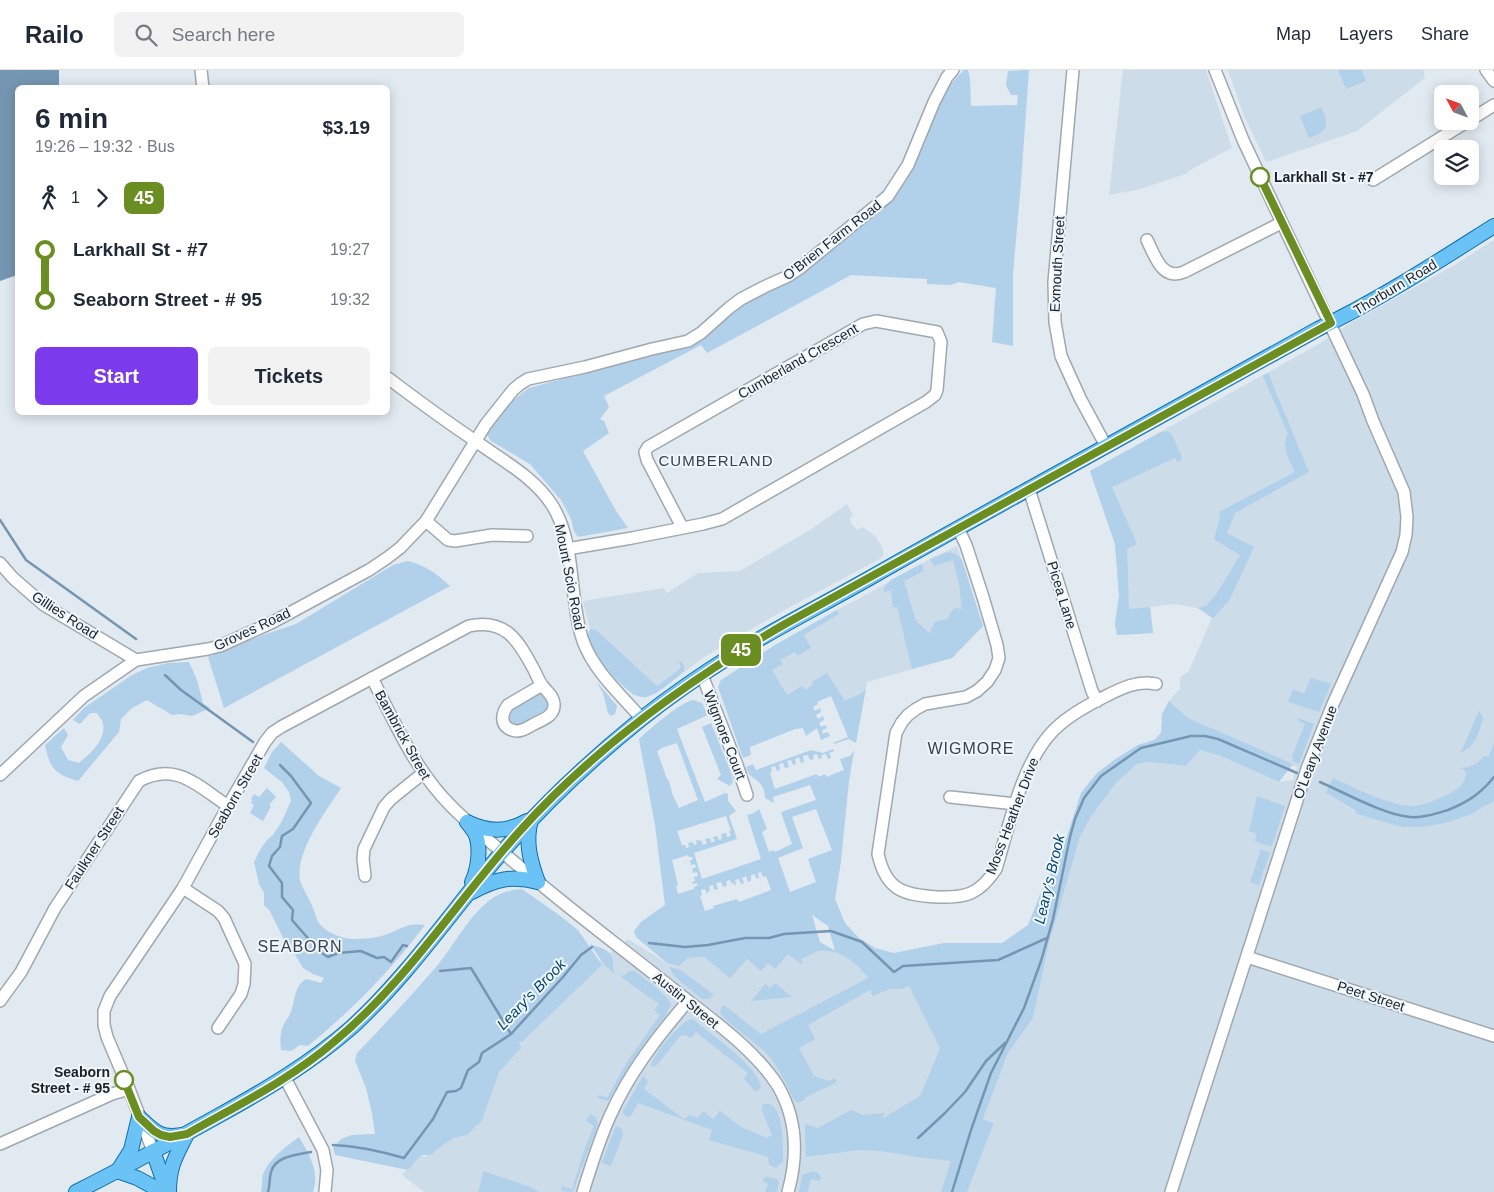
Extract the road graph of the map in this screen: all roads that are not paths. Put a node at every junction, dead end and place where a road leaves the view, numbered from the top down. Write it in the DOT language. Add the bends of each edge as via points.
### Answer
graph roads {
  1 [pos="201,70"];
  2 [pos="953,70"];
  3 [pos="1073,70"];
  4 [pos="1215,70"];
  5 [pos="1486,70"];
  6 [pos="1494,81"];
  7 [pos="203,85"];
  8 [pos="1494,105"];
  9 [pos="1479,114"];
  10 [pos="1453,130"];
  11 [pos="1373,180"];
  12 [pos="1281,223"];
  13 [pos="1494,226"];
  14 [pos="1147,240"];
  15 [pos="1331,323"];
  16 [pos="390,379"];
  17 [pos="475,442"];
  18 [pos="1106,446"];
  19 [pos="1029,489"];
  20 [pos="426,521"];
  21 [pos="682,527"];
  22 [pos="958,528"];
  23 [pos="527,536"];
  24 [pos="567,548"];
  25 [pos="0,563"];
  26 [pos="136,660"];
  27 [pos="702,676"];
  28 [pos="372,678"];
  29 [pos="1156,684"];
  30 [pos="542,685"];
  31 [pos="1097,700"];
  32 [pos="642,719"];
  33 [pos="0,774"];
  34 [pos="422,774"];
  35 [pos="747,795"];
  36 [pos="950,797"];
  37 [pos="1016,804"];
  38 [pos="228,806"];
  39 [pos="532,819"];
  40 [pos="467,822"];
  41 [pos="502,852"];
  42 [pos="365,876"];
  43 [pos="538,882"];
  44 [pos="183,888"];
  45 [pos="467,895"];
  46 [pos="1247,957"];
  47 [pos="0,1001"];
  48 [pos="688,1001"];
  49 [pos="218,1028"];
  50 [pos="1494,1036"];
  51 [pos="285,1078"];
  52 [pos="129,1088"];
  53 [pos="139,1117"];
  54 [pos="187,1134"];
  55 [pos="0,1144"];
  56 [pos="153,1151"];
  57 [pos="117,1171"];
  58 [pos="76,1192"];
  59 [pos="163,1192"];
  60 [pos="168,1192"];
  61 [pos="326,1192"];
  62 [pos="583,1192"];
  63 [pos="788,1192"];
  64 [pos="1171,1192"];
  1 -- 7 [label="street"];
  2 -- 17 [label="street, O'Brien Farm Road" via="934,102 908,164 888,196 800,268 741,299 688,341 528,379 513,390"];
  3 -- 18 [label="street, Exmouth Street" via="1054,282 1055,322 1064,364"];
  4 -- 12 [label="street, O'Leary Avenue"];
  5 -- 6 [label="street"];
  8 -- 9 [label="street"];
  10 -- 11 [label="street"];
  12 -- 14 [label="street" via="1176,274 1162,269"];
  12 -- 15 [label="street, O'Leary Avenue"];
  13 -- 15 [label="main road, Thorburn Road"];
  15 -- 18 [label="main road, Thorburn Road"];
  15 -- 46 [label="street, O'Leary Avenue" via="1401,483 1407,526 1402,552 1308,766"];
  16 -- 17 [label="street, Mount Scio Road"];
  17 -- 20 [label="street, Groves Road"];
  17 -- 24 [label="street, Mount Scio Road" via="517,470 544,494 561,522"];
  18 -- 19 [label="main road, Thorburn Road"];
  19 -- 22 [label="main road, Thorburn Road"];
  19 -- 31 [label="street, Picea Lane"];
  20 -- 23 [label="street" via="448,540 489,535"];
  20 -- 26 [label="street, Groves Road" via="400,548 375,566 256,630 208,649"];
  21 -- 21 [label="street, Cumberland Crescent" via="647,460 645,452 648,447 863,324 876,321 938,332 941,342 937,390 932,399 735,512 712,522"];
  21 -- 24 [label="street, Cumberland Crescent"];
  22 -- 27 [label="main road, Thorburn Road" via="732,655"];
  22 -- 37 [label="street, Moss Heather Drive" via="983,597 999,658 987,682 977,691 966,697 925,704 902,722 896,733 878,854 880,866 895,886 916,896 955,898 969,894 981,888 996,869"];
  24 -- 32 [label="street, Mount Scio Road" via="584,643 592,660"];
  25 -- 26 [label="street, Gillies Road" via="44,605"];
  26 -- 33 [label="street, Groves Road" via="84,696"];
  27 -- 32 [label="main road, Thorburn Road"];
  27 -- 35 [label="street, Wigmore Court"];
  28 -- 30 [label="street, Seaborn Street" via="469,626 488,624 498,626 516,640"];
  28 -- 34 [label="street, Bambrick Street"];
  28 -- 38 [label="street, Seaborn Street" via="272,733"];
  29 -- 31 [label="street, Moss Heather Drive" via="1142,682 1129,685"];
  30 -- 30 [label="street, Seaborn Street" via="552,697 553,711 520,731 508,728 502,717 504,710"];
  31 -- 37 [label="street, Moss Heather Drive" via="1070,716 1046,740 1026,774"];
  32 -- 39 [label="main road, Thorburn Road" via="580,771"];
  34 -- 40 [label="street, Bambrick Street"];
  34 -- 42 [label="street" via="384,807 364,850"];
  36 -- 37 [label="street"];
  38 -- 44 [label="street, Seaborn Street"];
  38 -- 47 [label="street, Faulkner Street" via="190,780 170,773 148,776 139,781 55,908"];
  39 -- 40 [label="main road" via="515,828 498,830"];
  39 -- 41 [label="main road, Thorburn Road"];
  39 -- 43 [label="main road" via="528,832 529,847"];
  40 -- 41 [label="street, Bambrick Street"];
  40 -- 45 [label="main road" via="476,837 478,855 477,872"];
  41 -- 43 [label="street, Austin Street"];
  41 -- 45 [label="main road, Thorburn Road"];
  43 -- 45 [label="main road" via="506,878"];
  43 -- 48 [label="street, Austin Street"];
  44 -- 49 [label="street" via="224,918 245,964 243,989"];
  44 -- 52 [label="street, Seaborn Street" via="110,996 104,1011 107,1038"];
  45 -- 51 [label="main road, Thorburn Road" via="414,962 376,1003 335,1041"];
  46 -- 50 [label="street, Peet Street"];
  46 -- 64 [label="street, O'Leary Avenue"];
  48 -- 62 [label="street" via="654,1042 623,1092 596,1152"];
  48 -- 63 [label="street, Austin Street" via="756,1057 778,1087 790,1114 794,1143 795,1158"];
  51 -- 54 [label="main road, Thorburn Road"];
  51 -- 61 [label="street" via="321,1146 327,1170"];
  52 -- 53 [label="street, Seaborn Street"];
  52 -- 55 [label="street"];
  53 -- 54 [label="main road" via="161,1135"];
  53 -- 56 [label="street, Seaborn Street"];
  53 -- 57 [label="main road" via="131,1150"];
  54 -- 56 [label="main road, Thorburn Road"];
  54 -- 60 [label="main road" via="171,1167"];
  56 -- 57 [label="main road, Thorburn Road"];
  56 -- 60 [label="main road"];
  57 -- 58 [label="main road, Thorburn Road"];
  57 -- 59 [label="main road"];
}
